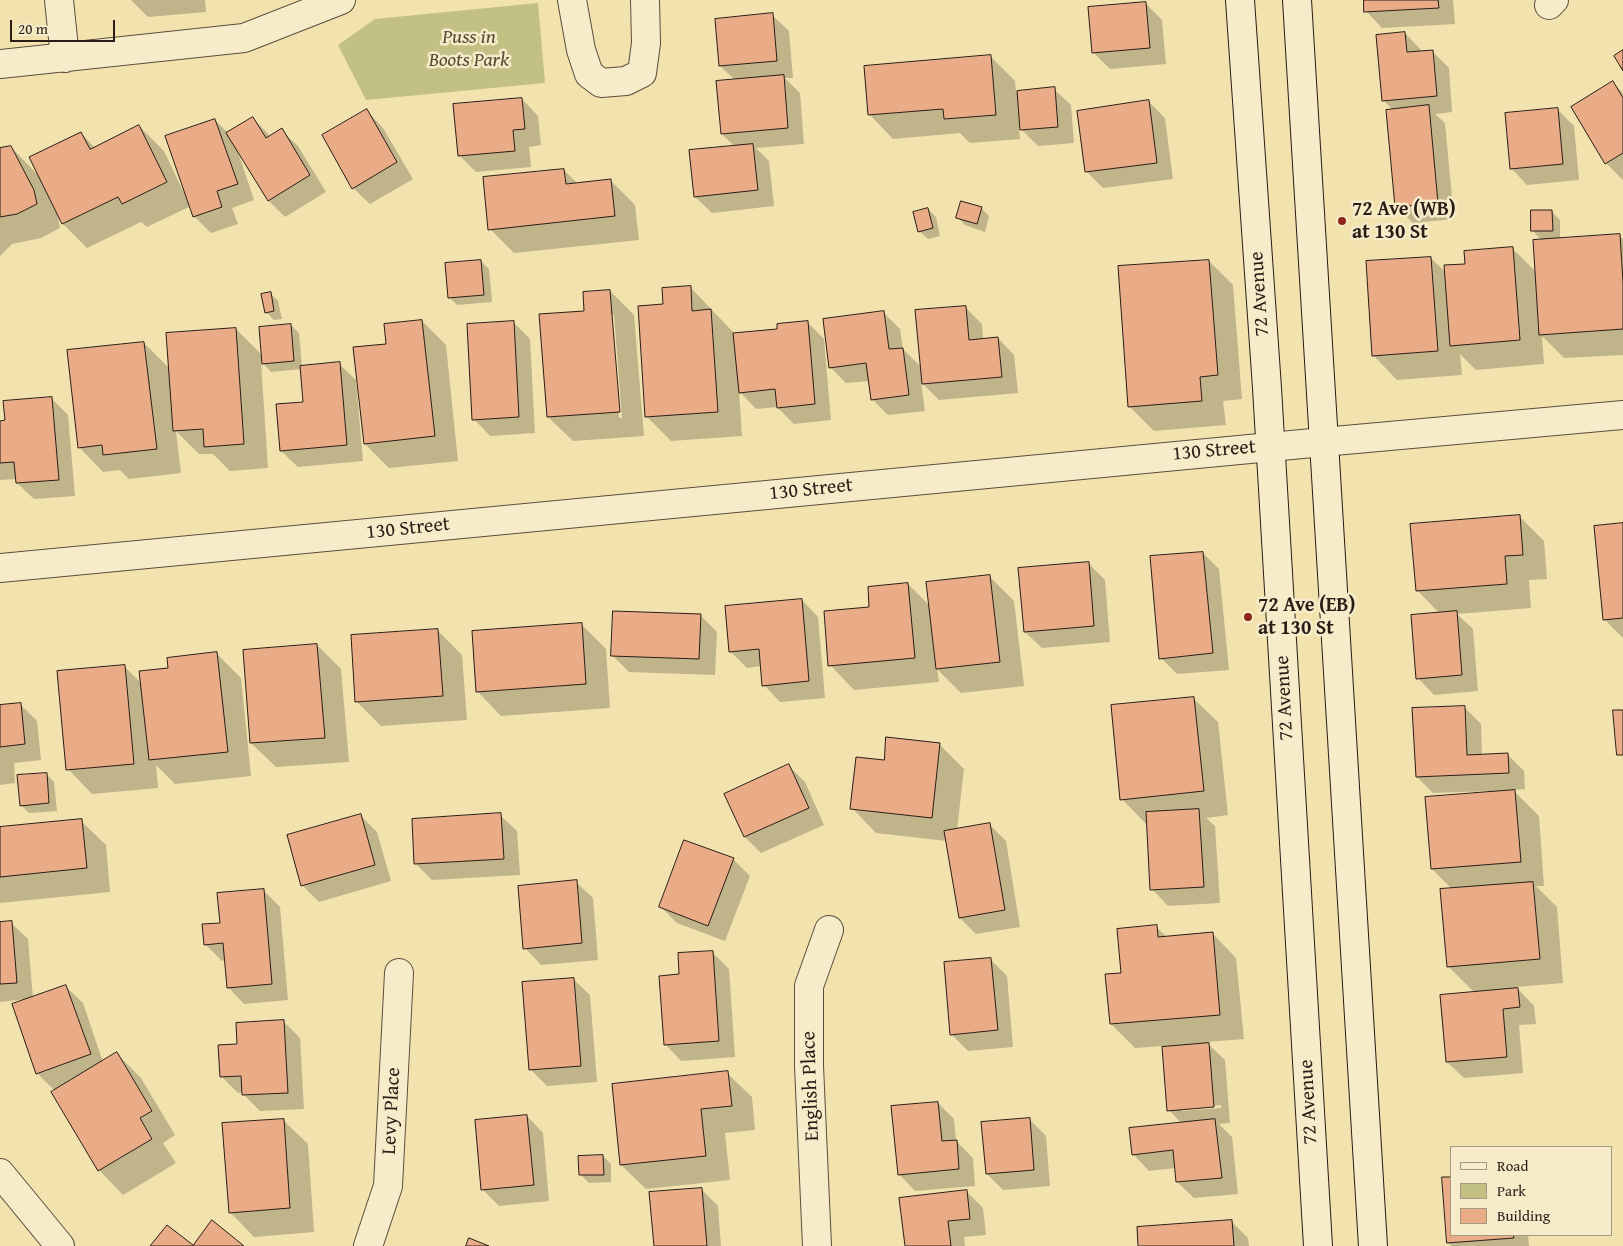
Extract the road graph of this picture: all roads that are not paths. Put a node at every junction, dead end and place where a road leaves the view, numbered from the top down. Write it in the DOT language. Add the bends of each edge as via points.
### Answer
graph roads {
  1 [pos="59,0"];
  2 [pos="341,0"];
  3 [pos="572,0"];
  4 [pos="645,0"];
  5 [pos="1240,0"];
  6 [pos="1297,0"];
  7 [pos="65,58"];
  8 [pos="0,64"];
  9 [pos="1623,415"];
  10 [pos="1323,442"];
  11 [pos="1270,446"];
  12 [pos="0,568"];
  13 [pos="829,930"];
  14 [pos="399,973"];
  15 [pos="0,1174"];
  16 [pos="60,1246"];
  17 [pos="368,1246"];
  18 [pos="817,1246"];
  19 [pos="1318,1246"];
  20 [pos="1373,1246"];
  1 -- 7 [label="street"];
  2 -- 7 [label="street" via="244,38"];
  3 -- 4 [label="street" via="589,74 601,83 626,82 642,73 646,42"];
  5 -- 11 [label="street, 72 Avenue"];
  6 -- 10 [label="street"];
  7 -- 8 [label="street"];
  9 -- 10 [label="street, 130 Street"];
  10 -- 11 [label="street, 130 Street"];
  10 -- 20 [label="street"];
  11 -- 12 [label="street, 130 Street"];
  11 -- 19 [label="street, 72 Avenue"];
  13 -- 18 [label="street, English Place" via="808,986"];
  14 -- 17 [label="street, Levy Place" via="388,1186"];
  15 -- 16 [label="street"];
}
